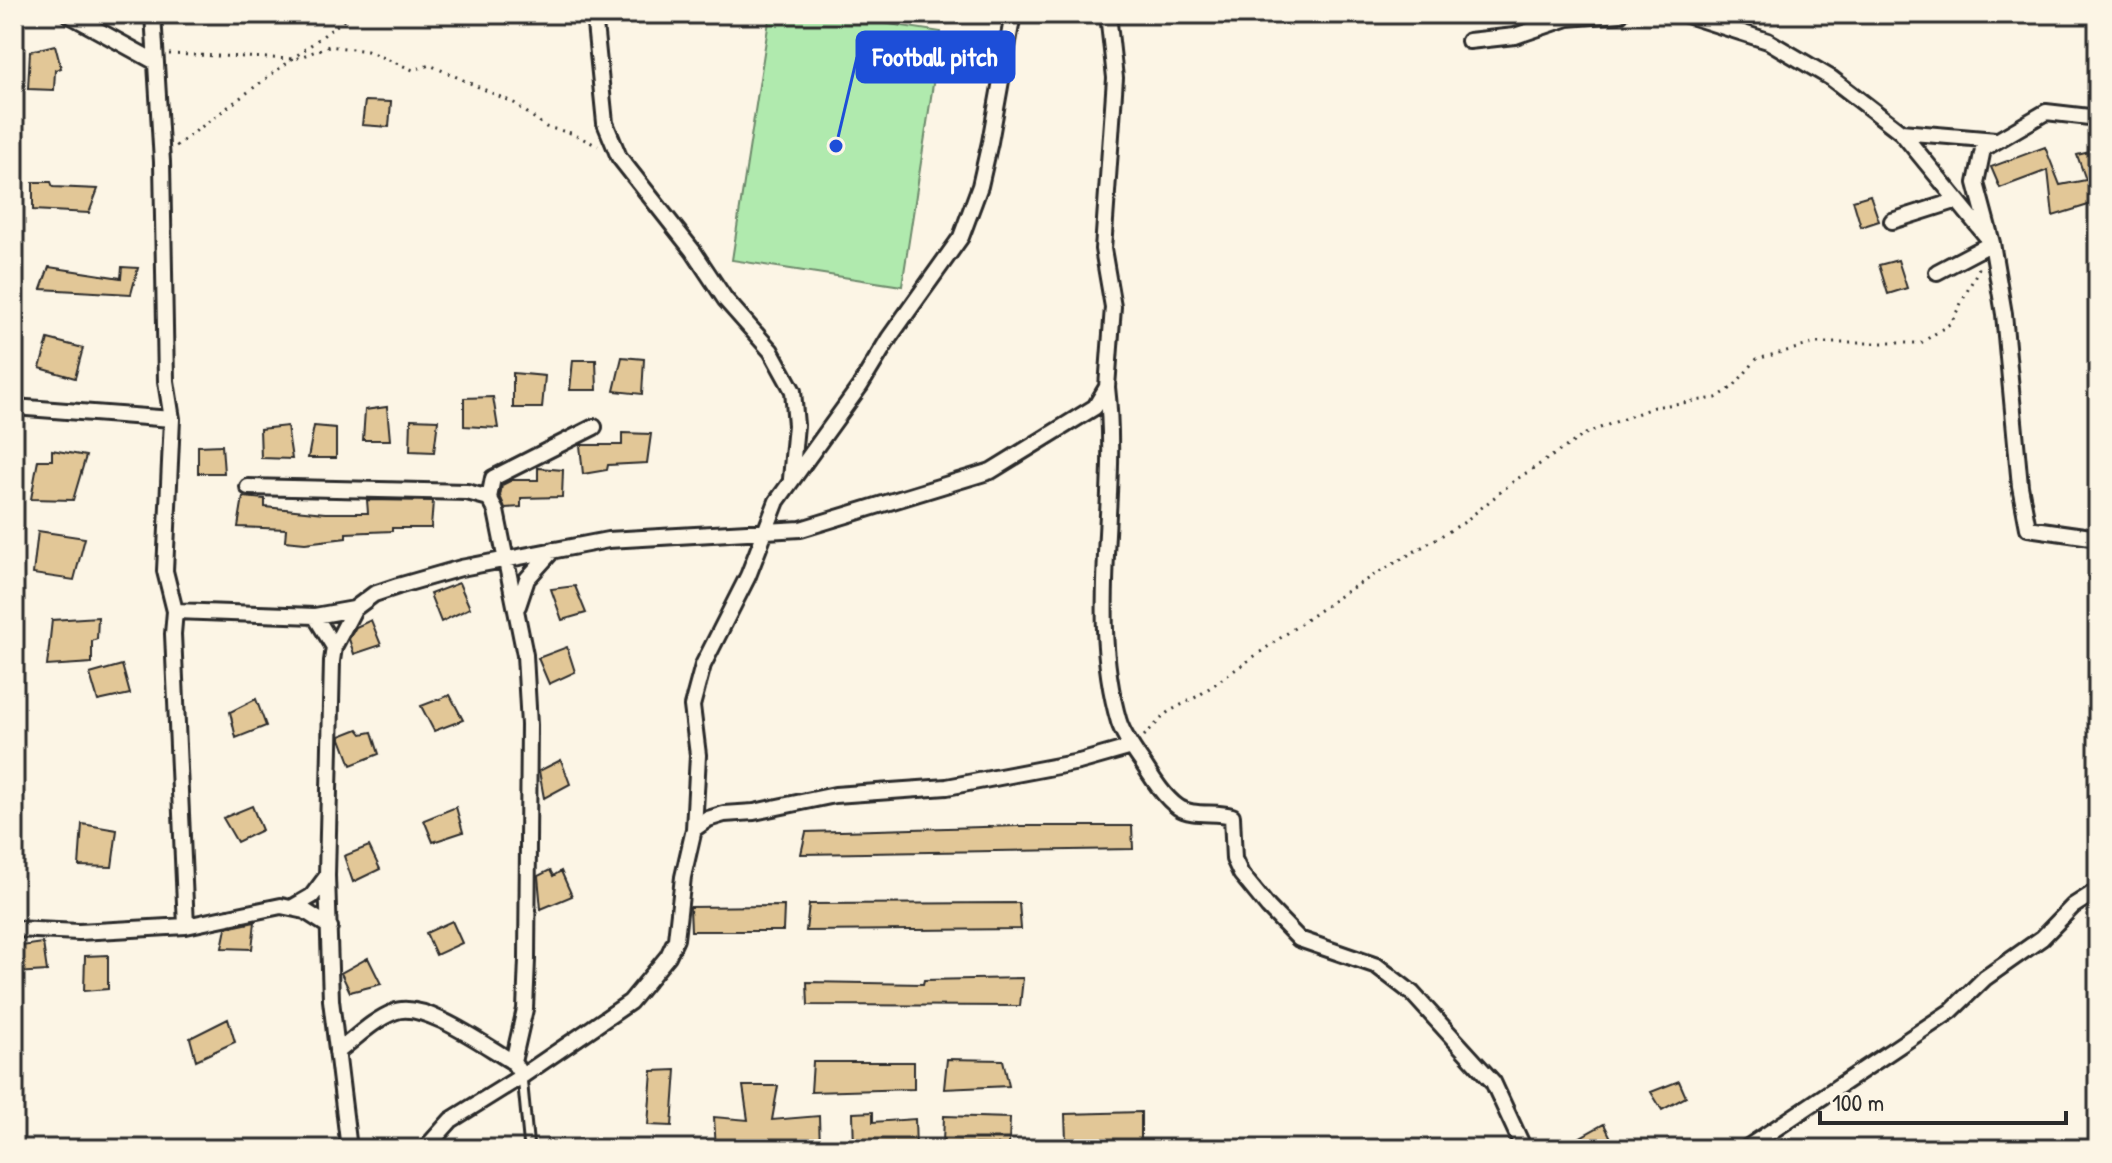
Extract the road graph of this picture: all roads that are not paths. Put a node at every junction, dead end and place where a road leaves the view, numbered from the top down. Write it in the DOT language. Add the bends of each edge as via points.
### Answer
graph roads {
  1 [pos="68,14"];
  2 [pos="153,14"];
  3 [pos="594,14"];
  4 [pos="1013,14"];
  5 [pos="1108,14"];
  6 [pos="1620,14"];
  7 [pos="1684,14"];
  8 [pos="1469,41"];
  9 [pos="154,61"];
  10 [pos="2098,118"];
  11 [pos="1901,132"];
  12 [pos="1996,140"];
  13 [pos="1955,201"];
  14 [pos="1892,221"];
  15 [pos="1992,243"];
  16 [pos="1937,272"];
  17 [pos="1107,387"];
  18 [pos="14,407"];
  19 [pos="172,419"];
  20 [pos="594,427"];
  21 [pos="791,479"];
  22 [pos="248,487"];
  23 [pos="489,498"];
  24 [pos="766,532"];
  25 [pos="2098,538"];
  26 [pos="553,550"];
  27 [pos="507,559"];
  28 [pos="517,608"];
  29 [pos="354,609"];
  30 [pos="175,611"];
  31 [pos="315,616"];
  32 [pos="334,647"];
  33 [pos="1132,747"];
  34 [pos="694,829"];
  35 [pos="327,876"];
  36 [pos="2098,890"];
  37 [pos="293,907"];
  38 [pos="186,926"];
  39 [pos="330,927"];
  40 [pos="14,929"];
  41 [pos="337,1052"];
  42 [pos="513,1062"];
  43 [pos="522,1076"];
  44 [pos="349,1149"];
  45 [pos="425,1149"];
  46 [pos="529,1149"];
  47 [pos="1524,1149"];
  48 [pos="1745,1149"];
  1 -- 9 [label="street"];
  2 -- 9 [label="street"];
  3 -- 21 [label="street" via="605,123 619,157 783,370 793,391"];
  4 -- 21 [label="street" via="980,186 961,237"];
  5 -- 17 [label="street" via="1115,78 1103,249 1113,307"];
  6 -- 8 [label="street" via="1568,18 1515,36"];
  7 -- 11 [label="street" via="1768,41 1831,78"];
  9 -- 19 [label="street" via="162,162 166,381"];
  10 -- 12 [label="street" via="2046,112"];
  11 -- 12 [label="street"];
  11 -- 13 [label="street"];
  12 -- 15 [label="street" via="1983,149 1976,183"];
  13 -- 14 [label="street"];
  13 -- 15 [label="street"];
  15 -- 16 [label="street"];
  15 -- 25 [label="street" via="2028,528"];
  17 -- 24 [label="street" via="1086,415 991,471 801,529"];
  17 -- 33 [label="street" via="1108,680 1119,723"];
  18 -- 19 [label="street"];
  19 -- 30 [label="street" via="165,571"];
  20 -- 23 [label="street" via="493,478"];
  21 -- 24 [label="street"];
  22 -- 23 [label="street" via="467,492"];
  23 -- 27 [label="street"];
  24 -- 26 [label="street" via="651,536"];
  24 -- 34 [label="street" via="695,691"];
  26 -- 27 [label="street"];
  26 -- 28 [label="street" via="527,579"];
  27 -- 28 [label="street"];
  27 -- 29 [label="street" via="398,586 374,594"];
  28 -- 42 [label="street" via="529,725 529,873 525,1009"];
  29 -- 31 [label="street"];
  29 -- 32 [label="street"];
  30 -- 31 [label="street"];
  30 -- 38 [label="street"];
  31 -- 32 [label="street"];
  32 -- 35 [label="street"];
  33 -- 34 [label="street" via="983,781 835,795 724,814"];
  33 -- 47 [label="street" via="1177,807 1232,816 1234,859 1241,874 1287,928 1320,948 1377,966 1432,1013 1493,1082"];
  34 -- 43 [label="street" via="676,939 658,970 630,1002"];
  35 -- 37 [label="street" via="312,896"];
  35 -- 39 [label="street"];
  36 -- 48 [label="street" via="1951,1011"];
  37 -- 38 [label="street" via="268,907"];
  37 -- 39 [label="street"];
  38 -- 40 [label="street" via="105,932"];
  39 -- 41 [label="street"];
  41 -- 42 [label="street" via="380,1019 410,1009 432,1015"];
  41 -- 44 [label="street"];
  42 -- 43 [label="street"];
  43 -- 45 [label="street" via="451,1120"];
  43 -- 46 [label="lane"];
}
